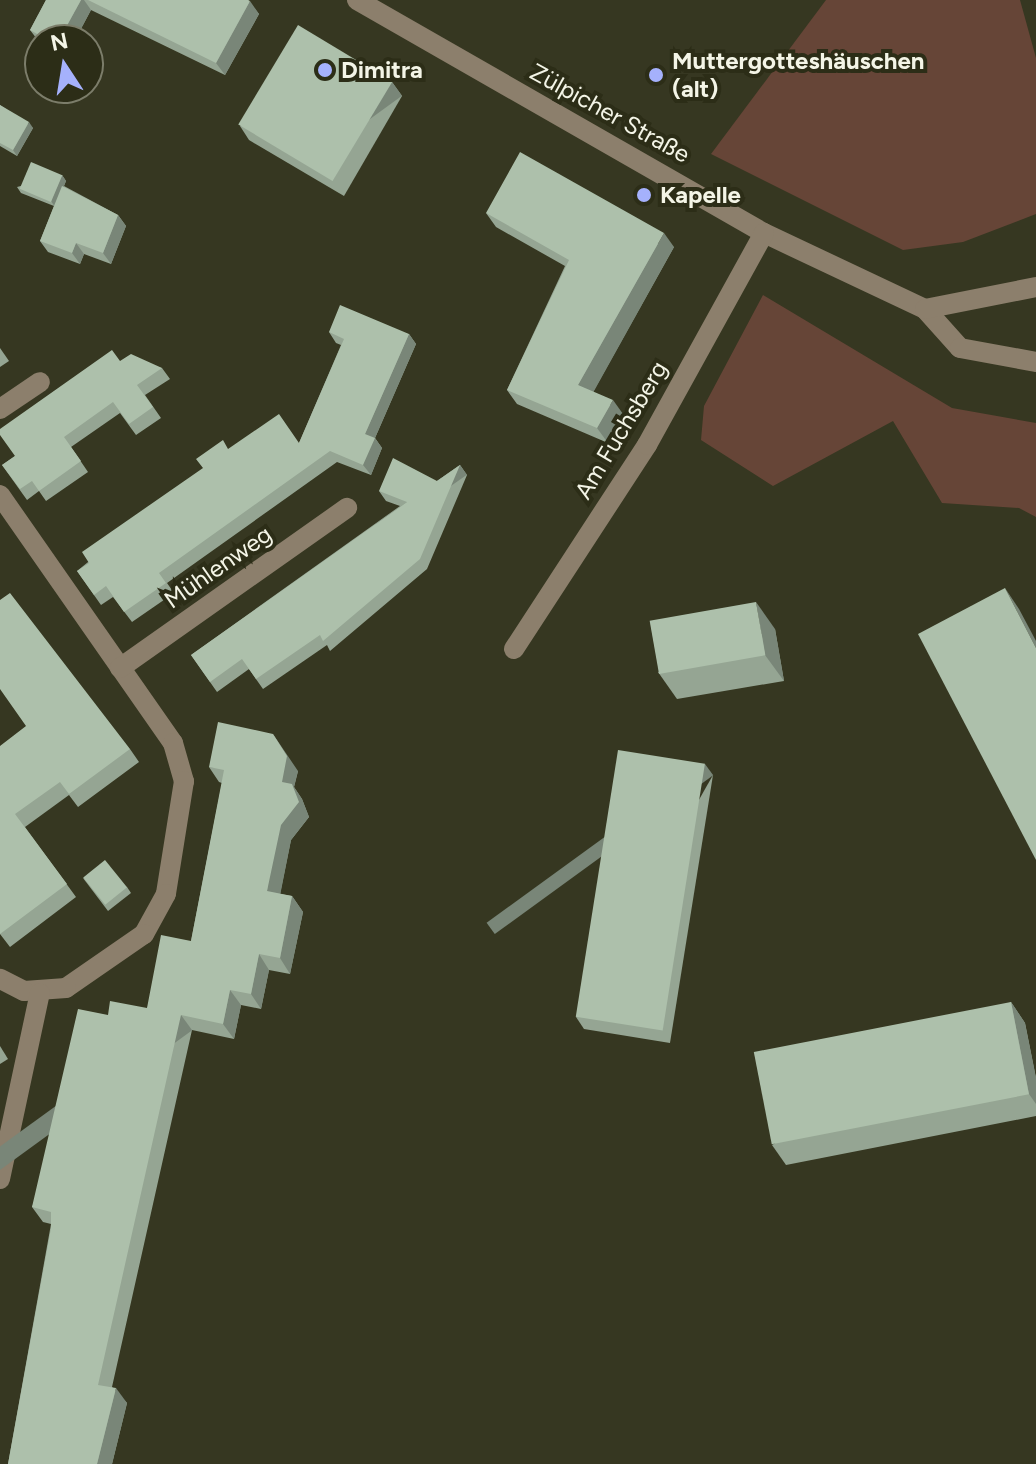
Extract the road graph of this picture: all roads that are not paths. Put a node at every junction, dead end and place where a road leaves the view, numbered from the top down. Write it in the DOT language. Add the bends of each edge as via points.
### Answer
graph roads {
  1 [pos="357,0"];
  2 [pos="379,5"];
  3 [pos="764,233"];
  4 [pos="1036,287"];
  5 [pos="925,309"];
  6 [pos="1036,362"];
  7 [pos="40,382"];
  8 [pos="0,409"];
  9 [pos="0,495"];
  10 [pos="347,508"];
  11 [pos="514,649"];
  12 [pos="120,668"];
  13 [pos="0,979"];
  14 [pos="40,993"];
  15 [pos="0,1179"];
  1 -- 2 [label="street, Zülpicher Straße"];
  2 -- 3 [label="street, Zülpicher Straße"];
  3 -- 5 [label="street, Zülpicher Straße"];
  3 -- 11 [label="street, Am Fuchsberg" via="647,445"];
  4 -- 5 [label="street"];
  5 -- 6 [label="street, Zülpicher Straße" via="960,348"];
  7 -- 8 [label="street"];
  9 -- 12 [label="street"];
  10 -- 12 [label="street, Mühlenweg"];
  12 -- 14 [label="street" via="181,762 166,894 144,934 85,978"];
  13 -- 14 [label="street"];
  14 -- 15 [label="street"];
}
